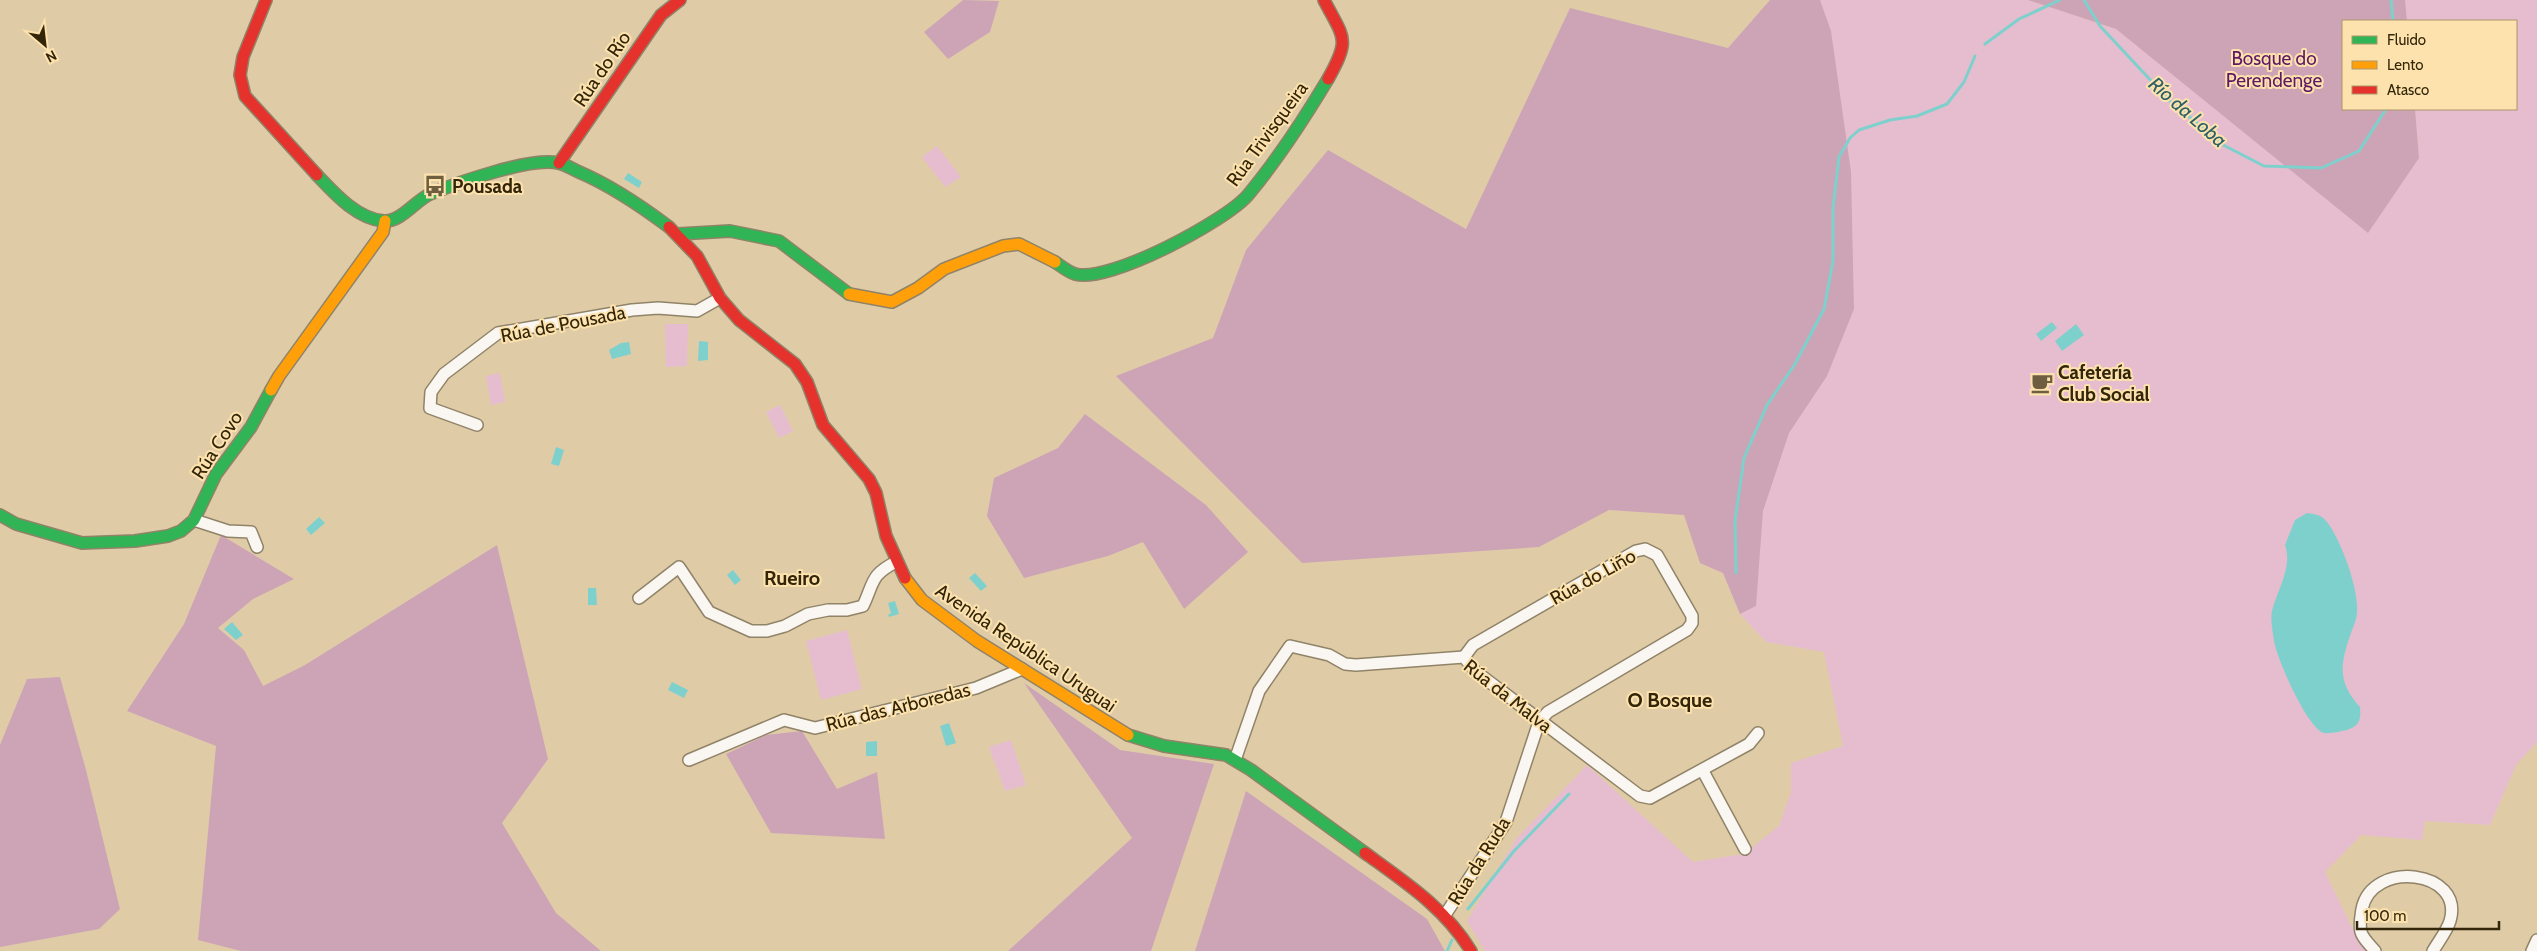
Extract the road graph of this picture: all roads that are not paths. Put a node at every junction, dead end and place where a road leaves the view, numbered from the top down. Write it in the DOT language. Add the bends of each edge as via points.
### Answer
graph roads {
  1 [pos="266,0"];
  2 [pos="680,0"];
  3 [pos="1324,0"];
  4 [pos="559,163"];
  5 [pos="385,221"];
  6 [pos="678,234"];
  7 [pos="720,298"];
  8 [pos="477,425"];
  9 [pos="0,515"];
  10 [pos="194,520"];
  11 [pos="257,547"];
  12 [pos="896,562"];
  13 [pos="639,598"];
  14 [pos="1464,657"];
  15 [pos="1022,669"];
  16 [pos="1539,722"];
  17 [pos="1758,733"];
  18 [pos="689,760"];
  19 [pos="1235,760"];
  20 [pos="1703,771"];
  21 [pos="1745,849"];
  22 [pos="1445,914"];
  23 [pos="2537,940"];
  24 [pos="1472,951"];
  25 [pos="2375,951"];
  26 [pos="2433,951"];
  27 [pos="2532,951"];
  1 -- 5 [label="street" via="243,57 240,75 245,96 341,200 363,214"];
  2 -- 4 [label="street, Rúa do Río" via="661,15"];
  3 -- 6 [label="street, Rúa Trivisqueira" via="1344,40 1340,57 1306,116 1247,196 1220,219 1133,263 1097,274 1075,274 1032,249 1019,244 1003,246 944,269 892,302 849,294 780,241 730,231"];
  4 -- 5 [label="street, Avenida República Uruguai" via="530,164 456,184 428,195 399,216"];
  4 -- 6 [label="street, Avenida República Uruguai" via="598,180 637,203"];
  5 -- 10 [label="street, Rúa Covo" via="382,232 279,376 250,427 216,474"];
  6 -- 7 [label="street, Avenida República Uruguai" via="697,256"];
  7 -- 8 [label="street, Rúa de Pousada" via="697,311 632,310 498,333 444,374 431,392 430,408"];
  7 -- 12 [label="street, Avenida República Uruguai" via="739,320 795,364 807,382 823,425 861,468 876,493"];
  9 -- 10 [label="street" via="38,532 82,543 168,536 181,531"];
  10 -- 11 [label="street" via="228,531 251,532"];
  12 -- 13 [label="street" via="875,576 863,606 808,614 767,631 751,631 709,612 679,567"];
  12 -- 15 [label="street, Avenida República Uruguai" via="922,600 977,641"];
  14 -- 16 [label="street, Rúa da Malva" via="1475,671"];
  14 -- 16 [label="street, Rúa do Liño" via="1473,645 1636,551 1645,549 1658,555 1692,616 1692,623 1687,630 1548,712"];
  14 -- 19 [label="street, Rúa da Malva" via="1356,666 1329,655 1290,646 1260,691"];
  15 -- 18 [label="street, Rúa das Arboredas" via="976,688 815,728 784,720"];
  15 -- 19 [label="street, Avenida República Uruguai" via="1124,734 1164,746 1215,752"];
  16 -- 20 [label="street, Rúa da Malva" via="1640,796 1650,798"];
  16 -- 22 [label="street, Rúa da Ruda" via="1506,822"];
  17 -- 20 [label="street, Rúa da Malva" via="1749,744"];
  19 -- 22 [label="street, Avenida República Uruguai" via="1390,869"];
  20 -- 21 [label="street"];
  22 -- 24 [label="street, Avenida República Uruguai"];
  23 -- 27 [label="street"];
  25 -- 26 [label="street" via="2362,933 2360,917 2364,898 2380,882 2398,878 2428,879 2445,889 2450,903 2450,921"];
}
